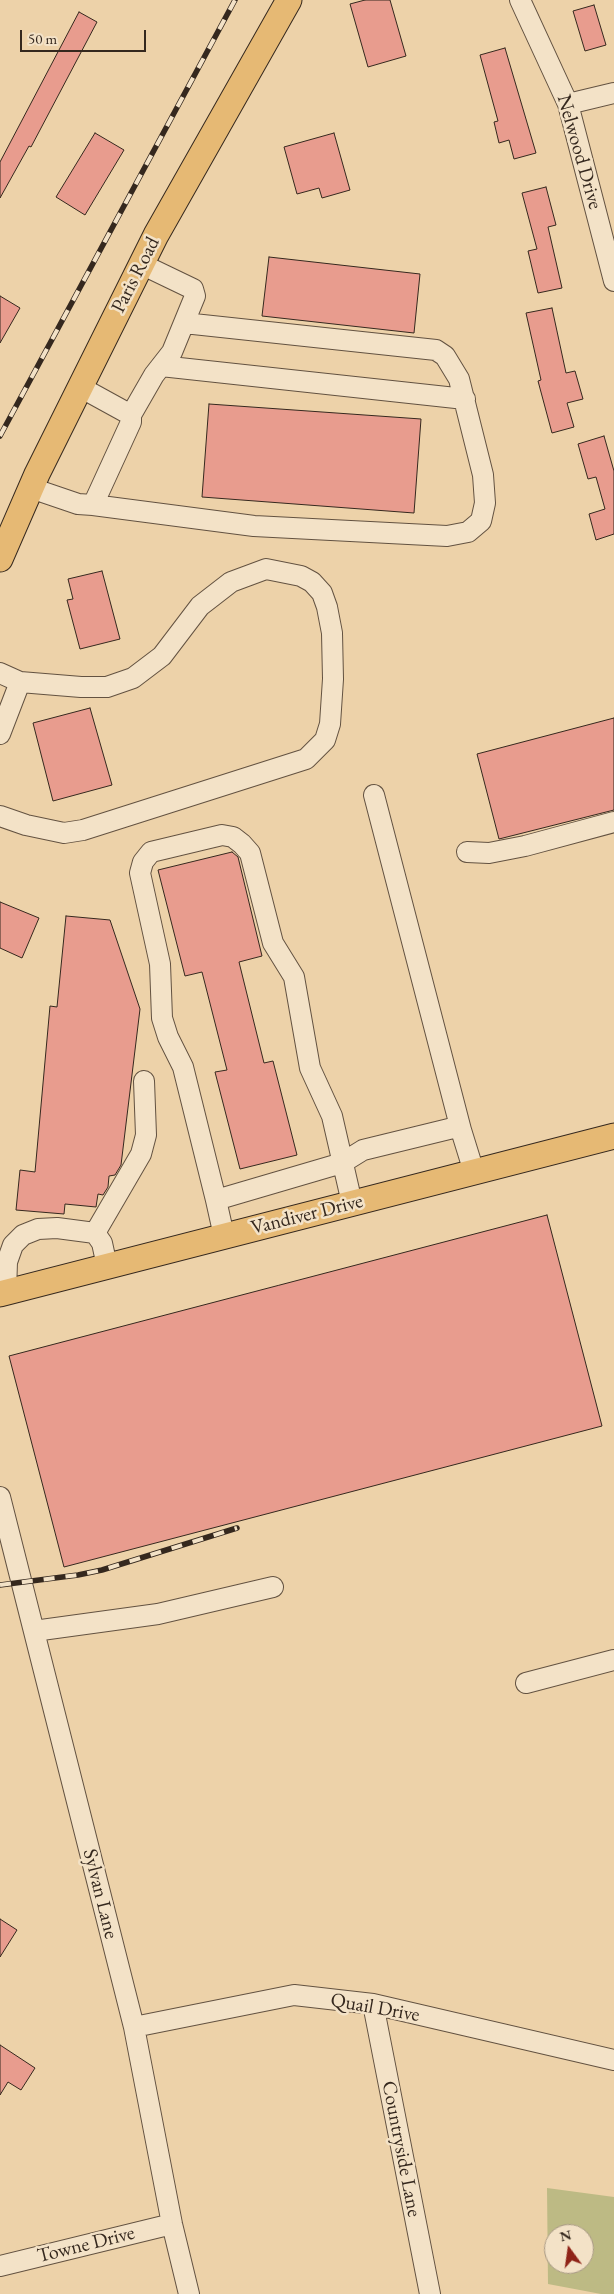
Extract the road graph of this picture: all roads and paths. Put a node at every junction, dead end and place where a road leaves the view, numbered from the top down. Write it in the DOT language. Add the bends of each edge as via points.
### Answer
graph roads {
  1 [pos="289,0"];
  2 [pos="520,0"];
  3 [pos="614,93"];
  4 [pos="568,104"];
  5 [pos="141,264"];
  6 [pos="614,280"];
  7 [pos="184,323"];
  8 [pos="161,366"];
  9 [pos="80,387"];
  10 [pos="465,399"];
  11 [pos="131,415"];
  12 [pos="31,488"];
  13 [pos="93,505"];
  14 [pos="0,559"];
  15 [pos="0,673"];
  16 [pos="20,682"];
  17 [pos="0,734"];
  18 [pos="374,795"];
  19 [pos="0,816"];
  20 [pos="614,822"];
  21 [pos="467,852"];
  22 [pos="144,1081"];
  23 [pos="461,1130"];
  24 [pos="614,1136"];
  25 [pos="342,1163"];
  26 [pos="474,1172"];
  27 [pos="216,1200"];
  28 [pos="352,1203"];
  29 [pos="96,1233"];
  30 [pos="224,1236"];
  31 [pos="107,1266"];
  32 [pos="3,1293"];
  33 [pos="0,1497"];
  34 [pos="273,1587"];
  35 [pos="34,1631"];
  36 [pos="614,1660"];
  37 [pos="526,1683"];
  38 [pos="373,2004"];
  39 [pos="134,2027"];
  40 [pos="614,2060"];
  41 [pos="172,2224"];
  42 [pos="0,2266"];
  43 [pos="189,2294"];
  44 [pos="430,2294"];
  1 -- 5 [label="main road, Paris Road"];
  2 -- 4 [label="street, Nelwood Drive"];
  3 -- 4 [label="street"];
  4 -- 6 [label="street, Nelwood Drive"];
  5 -- 7 [label="street" via="192,289 195,296"];
  5 -- 9 [label="main road, Paris Road"];
  7 -- 8 [label="street" via="172,352"];
  7 -- 10 [label="street" via="436,350 445,356 459,379"];
  8 -- 10 [label="street"];
  8 -- 11 [label="street"];
  9 -- 11 [label="street"];
  9 -- 12 [label="main road, Paris Road"];
  10 -- 13 [label="street" via="483,475 485,503 481,521 468,532 447,536 254,526"];
  11 -- 13 [label="street" via="131,422"];
  12 -- 13 [label="street" via="78,504"];
  12 -- 14 [label="main road, Paris Road"];
  15 -- 16 [label="street"];
  16 -- 17 [label="street"];
  16 -- 19 [label="street" via="107,687 133,678 162,656 200,606 231,582 266,569 301,576 312,582 328,607 333,642 330,724 325,740 306,758 84,830 64,833"];
  18 -- 23 [label="street"];
  20 -- 21 [label="street" via="524,846 489,853"];
  22 -- 29 [label="street" via="146,1135 141,1154"];
  23 -- 25 [label="street" via="453,1128 363,1150"];
  23 -- 26 [label="street"];
  24 -- 26 [label="main road, Vandiver Drive"];
  25 -- 27 [label="street"];
  25 -- 27 [label="street" via="332,1116 310,1068 294,977 273,943 250,853 233,837 222,835 151,852 140,873 160,964 162,1018 183,1067"];
  25 -- 28 [label="street"];
  26 -- 28 [label="main road, Vandiver Drive"];
  27 -- 30 [label="street"];
  28 -- 30 [label="main road, Vandiver Drive"];
  29 -- 31 [label="street" via="102,1243"];
  29 -- 32 [label="street" via="57,1228 38,1229 23,1235 13,1245 7,1262"];
  30 -- 31 [label="main road, Vandiver Drive"];
  31 -- 32 [label="main road, Vandiver Drive"];
  33 -- 35 [label="street, Sylvan Lane"];
  34 -- 35 [label="street" via="158,1614"];
  35 -- 39 [label="street, Sylvan Lane"];
  36 -- 37 [label="street"];
  38 -- 39 [label="street, Quail Drive" via="294,1995"];
  38 -- 40 [label="street, Quail Drive"];
  38 -- 44 [label="street, Countryside Lane"];
  39 -- 41 [label="street, Sylvan Lane"];
  41 -- 42 [label="street, Towne Drive"];
  41 -- 43 [label="street, Sylvan Lane"];
}
